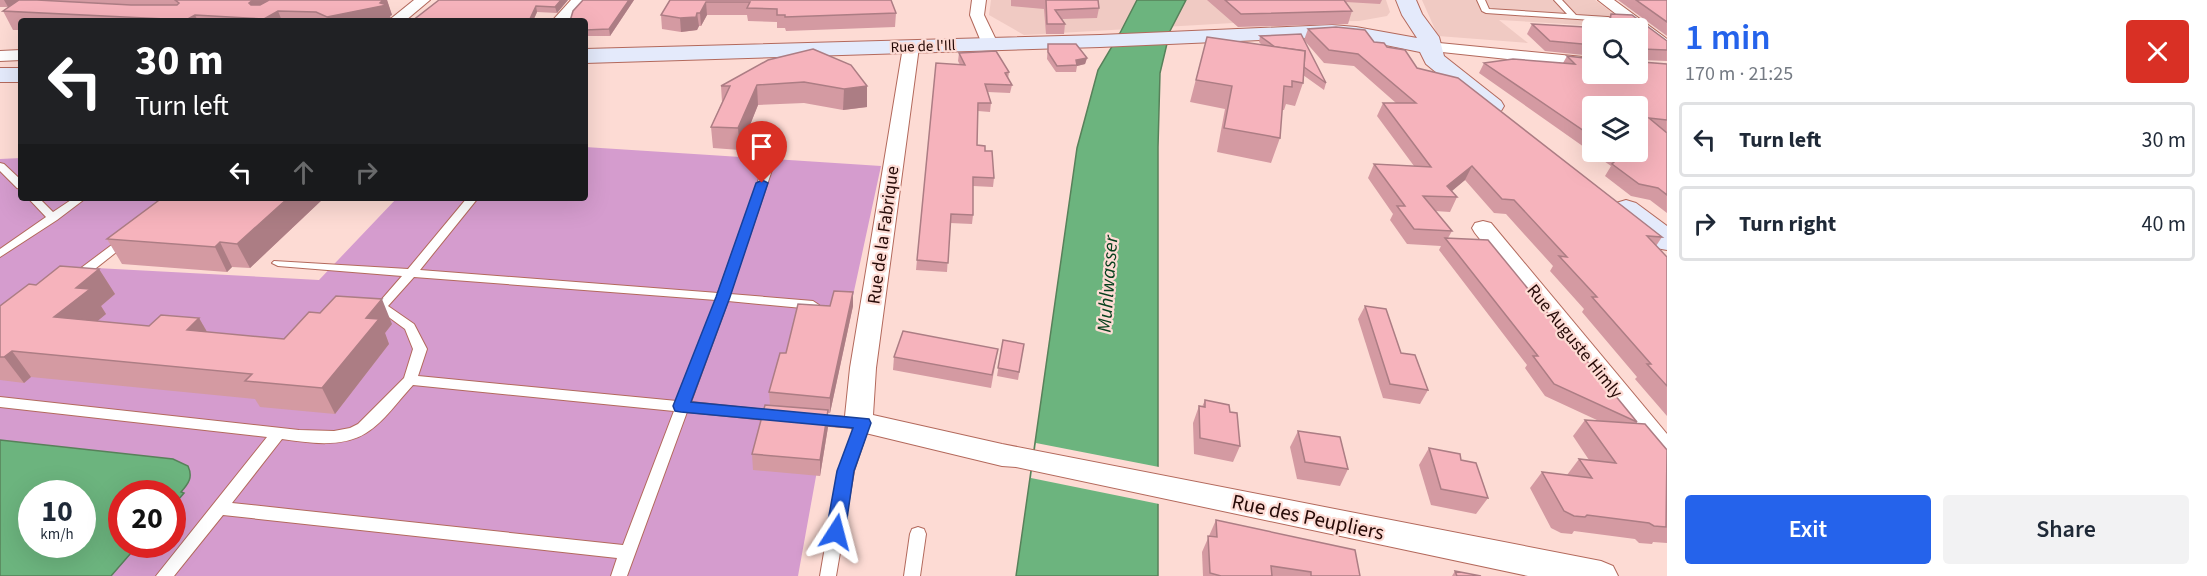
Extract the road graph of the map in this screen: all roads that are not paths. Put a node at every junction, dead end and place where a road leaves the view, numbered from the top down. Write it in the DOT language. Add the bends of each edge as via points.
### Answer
graph roads {
  1 [pos="423,0"];
  2 [pos="579,0"];
  3 [pos="1481,0"];
  4 [pos="1558,0"];
  5 [pos="1605,0"];
  6 [pos="974,1"];
  7 [pos="1407,12"];
  8 [pos="1574,17"];
  9 [pos="400,18"];
  10 [pos="563,18"];
  11 [pos="1589,18"];
  12 [pos="1629,18"];
  13 [pos="1332,31"];
  14 [pos="1648,32"];
  15 [pos="1260,34"];
  16 [pos="990,44"];
  17 [pos="911,46"];
  18 [pos="1667,46"];
  19 [pos="1425,50"];
  20 [pos="18,55"];
  21 [pos="0,56"];
  22 [pos="588,57"];
  23 [pos="1582,62"];
  24 [pos="0,75"];
  25 [pos="18,75"];
  26 [pos="1516,124"];
  27 [pos="0,166"];
  28 [pos="767,170"];
  29 [pos="18,183"];
  30 [pos="1606,194"];
  31 [pos="36,201"];
  32 [pos="77,201"];
  33 [pos="471,201"];
  34 [pos="52,218"];
  35 [pos="1483,228"];
  36 [pos="135,232"];
  37 [pos="1667,241"];
  38 [pos="0,254"];
  39 [pos="278,263"];
  40 [pos="411,273"];
  41 [pos="63,288"];
  42 [pos="723,297"];
  43 [pos="823,306"];
  44 [pos="410,380"];
  45 [pos="0,402"];
  46 [pos="681,406"];
  47 [pos="863,423"];
  48 [pos="279,433"];
  49 [pos="1667,454"];
  50 [pos="221,508"];
  51 [pos="918,534"];
  52 [pos="627,552"];
  53 [pos="164,576"];
  54 [pos="619,576"];
  55 [pos="828,576"];
  56 [pos="912,576"];
  57 [pos="1601,576"];
  1 -- 9 [label="street"];
  2 -- 10 [label="street"];
  3 -- 8 [label="lane" via="1486,11"];
  4 -- 8 [label="lane"];
  5 -- 12 [label="street"];
  6 -- 16 [label="street"];
  7 -- 13 [label="main road, Rue de l'Ill" via="1376,27"];
  7 -- 19 [label="main road"];
  8 -- 11 [label="lane"];
  13 -- 15 [label="main road, Rue de l'Ill"];
  13 -- 19 [label="main road, Rue de l'Ill"];
  14 -- 18 [label="street"];
  15 -- 16 [label="main road, Rue de l'Ill"];
  15 -- 19 [label="main road, Rue de l'Ill"];
  16 -- 17 [label="main road, Rue de l'Ill"];
  17 -- 22 [label="main road, Rue de l'Ill"];
  17 -- 47 [label="street, Rue de la Fabrique" via="863,368 859,416"];
  19 -- 23 [label="street"];
  19 -- 26 [label="main road"];
  20 -- 21 [label="street"];
  24 -- 25 [label="main road"];
  27 -- 29 [label="lane"];
  28 -- 42 [label="lane"];
  30 -- 37 [label="main road"];
  31 -- 34 [label="lane"];
  32 -- 34 [label="lane"];
  33 -- 40 [label="lane"];
  34 -- 38 [label="lane"];
  35 -- 49 [label="street, Rue Auguste Himly"];
  36 -- 41 [label="lane"];
  39 -- 40 [label="lane"];
  40 -- 42 [label="lane"];
  40 -- 44 [label="lane" via="381,307 410,327 420,349"];
  42 -- 43 [label="lane"];
  42 -- 46 [label="lane"];
  44 -- 46 [label="lane"];
  44 -- 48 [label="lane" via="362,429 332,437 305,438"];
  45 -- 48 [label="lane"];
  46 -- 47 [label="lane"];
  46 -- 52 [label="lane"];
  47 -- 55 [label="lane" via="846,471"];
  47 -- 57 [label="street, Rue des Peupliers" via="1002,456"];
  48 -- 50 [label="lane"];
  50 -- 52 [label="lane"];
  50 -- 53 [label="lane"];
  51 -- 56 [label="lane"];
  52 -- 54 [label="lane"];
}
